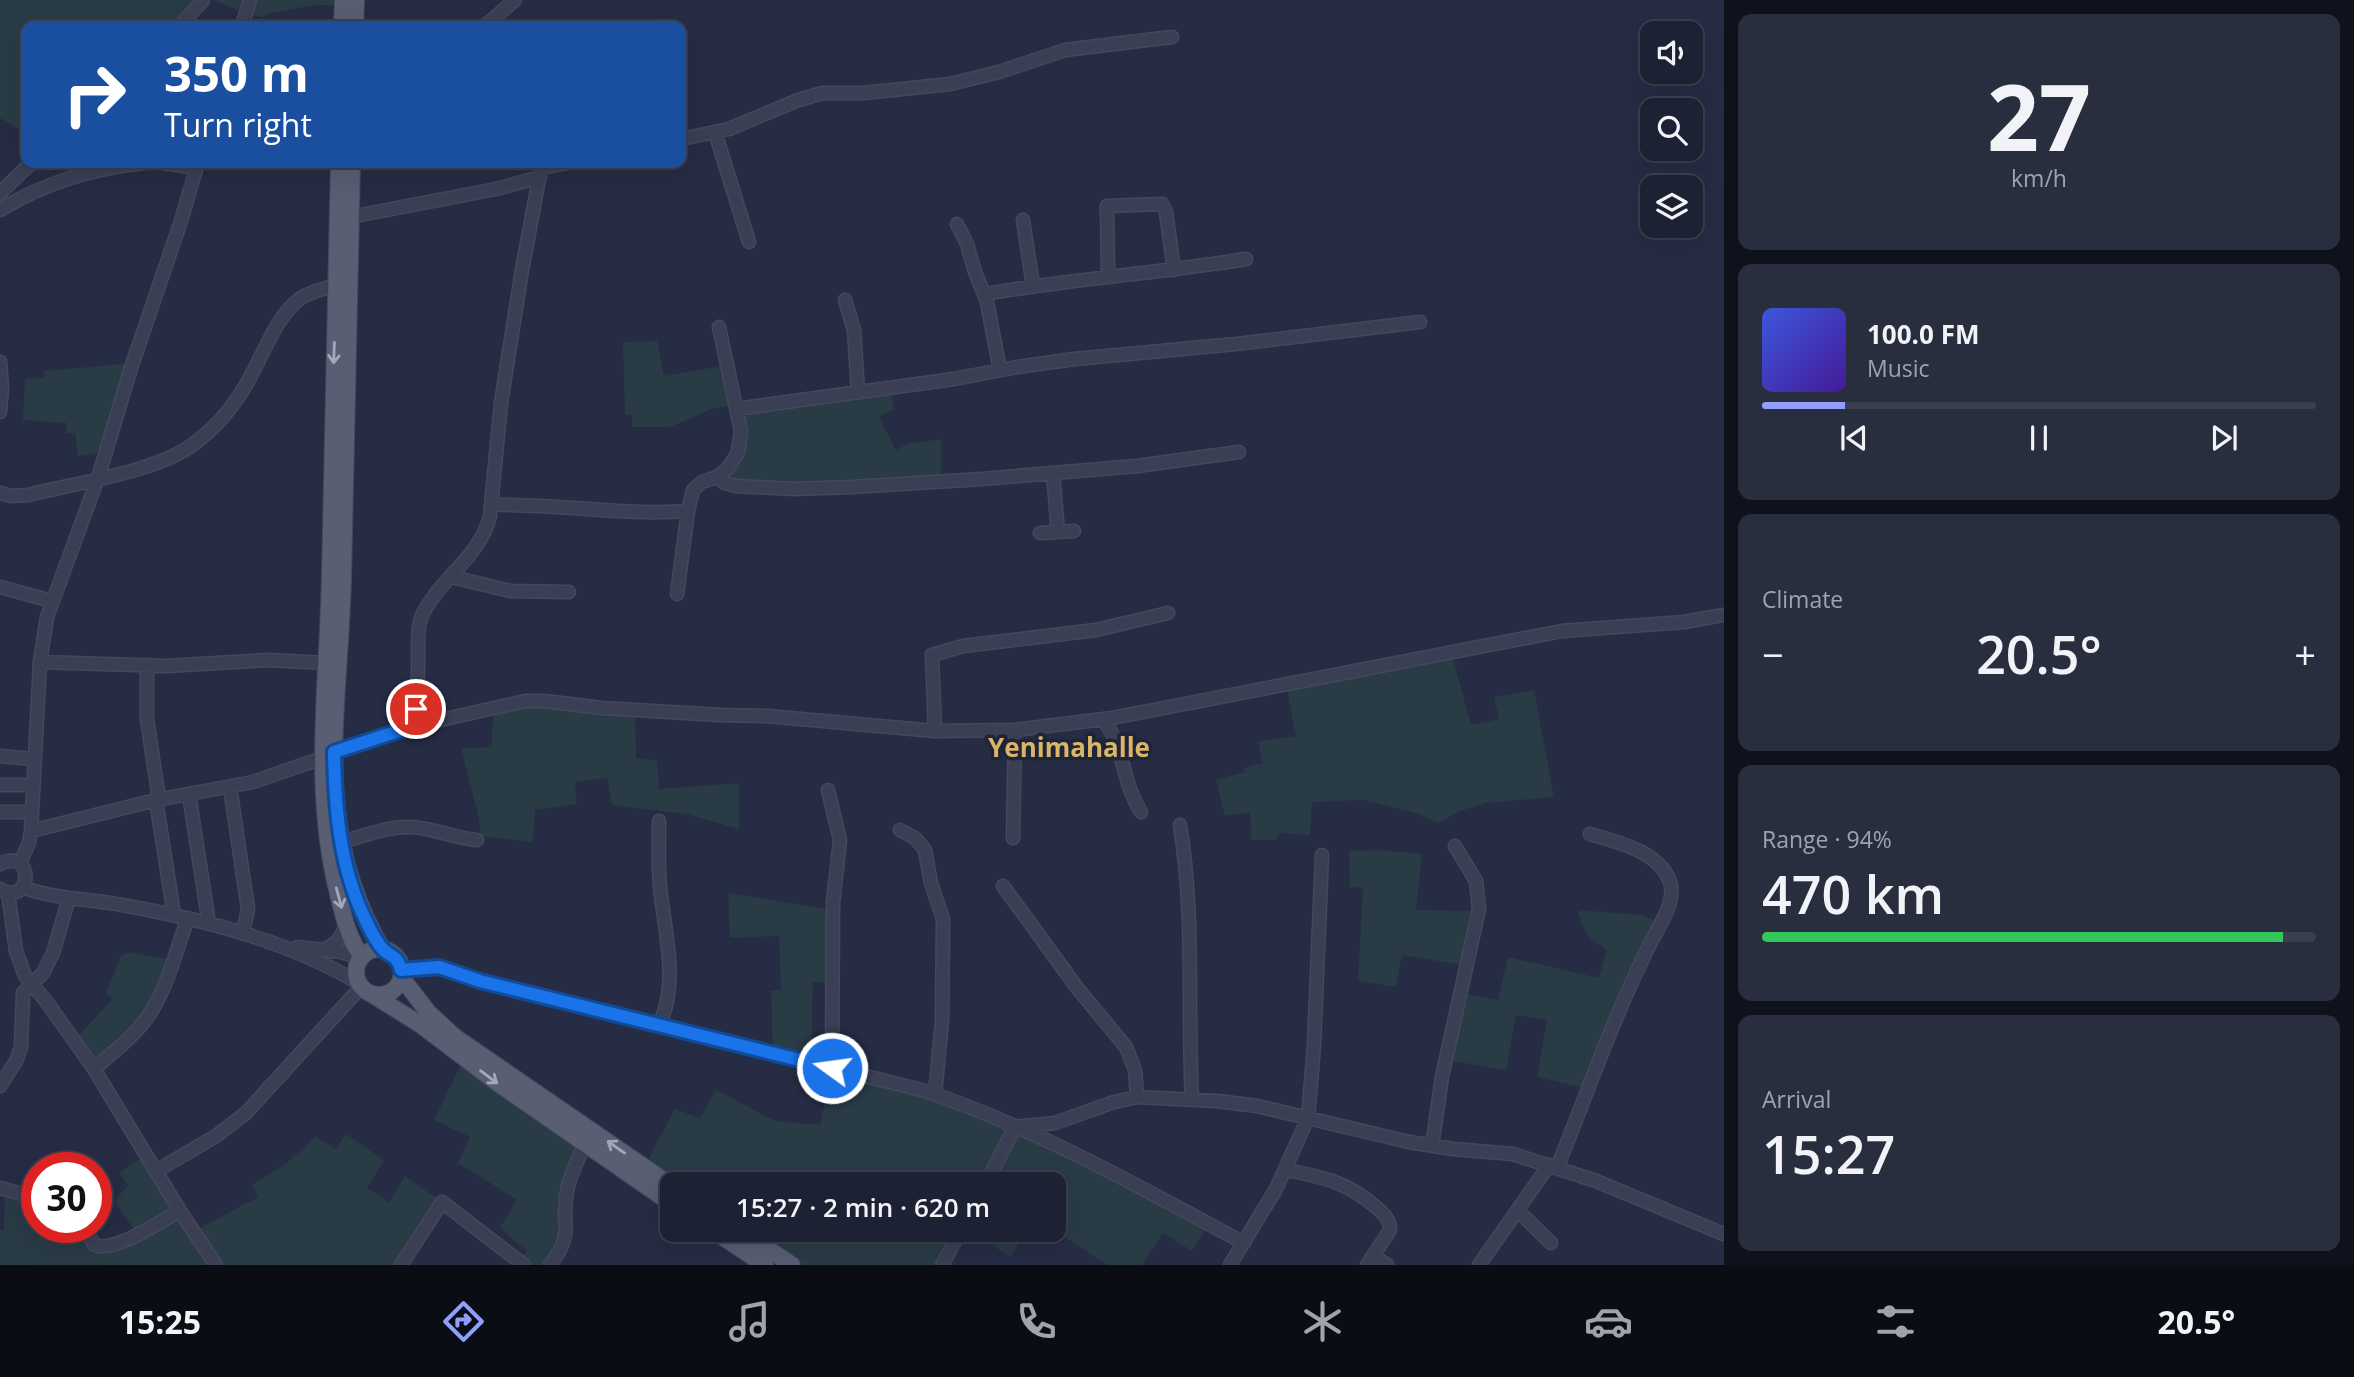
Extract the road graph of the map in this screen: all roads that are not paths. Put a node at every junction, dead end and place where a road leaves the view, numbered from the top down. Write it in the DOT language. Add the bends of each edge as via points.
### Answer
graph roads {
  1 [pos="203,0"];
  2 [pos="250,0"];
  3 [pos="343,0"];
  4 [pos="356,0"];
  5 [pos="514,2"];
  6 [pos="184,21"];
  7 [pos="244,21"];
  8 [pos="342,21"];
  9 [pos="355,21"];
  10 [pos="491,21"];
  11 [pos="504,21"];
  12 [pos="1172,37"];
  13 [pos="715,132"];
  14 [pos="686,138"];
  15 [pos="26,168"];
  16 [pos="113,168"];
  17 [pos="196,168"];
  18 [pos="340,168"];
  19 [pos="352,168"];
  20 [pos="541,169"];
  21 [pos="0,192"];
  22 [pos="0,210"];
  23 [pos="350,217"];
  24 [pos="1023,220"];
  25 [pos="957,224"];
  26 [pos="749,242"];
  27 [pos="1245,259"];
  28 [pos="1174,270"];
  29 [pos="1108,276"];
  30 [pos="336,285"];
  31 [pos="1033,286"];
  32 [pos="985,294"];
  33 [pos="845,300"];
  34 [pos="1420,323"];
  35 [pos="719,327"];
  36 [pos="0,362"];
  37 [pos="1000,370"];
  38 [pos="858,392"];
  39 [pos="736,409"];
  40 [pos="0,412"];
  41 [pos="1239,453"];
  42 [pos="1054,473"];
  43 [pos="717,477"];
  44 [pos="98,478"];
  45 [pos="0,493"];
  46 [pos="491,505"];
  47 [pos="688,511"];
  48 [pos="1074,531"];
  49 [pos="1058,532"];
  50 [pos="1040,533"];
  51 [pos="452,577"];
  52 [pos="0,587"];
  53 [pos="569,593"];
  54 [pos="677,594"];
  55 [pos="52,601"];
  56 [pos="1168,613"];
  57 [pos="1724,615"];
  58 [pos="40,662"];
  59 [pos="326,663"];
  60 [pos="147,665"];
  61 [pos="1104,719"];
  62 [pos="414,726"];
  63 [pos="1015,730"];
  64 [pos="936,731"];
  65 [pos="328,755"];
  66 [pos="0,756"];
  67 [pos="34,759"];
  68 [pos="0,785"];
  69 [pos="33,785"];
  70 [pos="230,787"];
  71 [pos="828,790"];
  72 [pos="189,794"];
  73 [pos="158,799"];
  74 [pos="0,812"];
  75 [pos="32,812"];
  76 [pos="1141,812"];
  77 [pos="659,821"];
  78 [pos="1180,825"];
  79 [pos="900,830"];
  80 [pos="31,831"];
  81 [pos="1590,834"];
  82 [pos="1013,838"];
  83 [pos="477,840"];
  84 [pos="334,844"];
  85 [pos="1455,846"];
  86 [pos="1322,855"];
  87 [pos="20,863"];
  88 [pos="0,864"];
  89 [pos="1003,886"];
  90 [pos="22,887"];
  91 [pos="4,891"];
  92 [pos="69,898"];
  93 [pos="174,915"];
  94 [pos="188,918"];
  95 [pos="346,923"];
  96 [pos="209,924"];
  97 [pos="243,932"];
  98 [pos="282,945"];
  99 [pos="321,950"];
  100 [pos="383,950"];
  101 [pos="362,958"];
  102 [pos="401,973"];
  103 [pos="31,983"];
  104 [pos="364,988"];
  105 [pos="659,1025"];
  106 [pos="832,1068"];
  107 [pos="94,1069"];
  108 [pos="0,1086"];
  109 [pos="935,1094"];
  110 [pos="1136,1097"];
  111 [pos="1192,1099"];
  112 [pos="1308,1118"];
  113 [pos="1016,1126"];
  114 [pos="585,1144"];
  115 [pos="1432,1146"];
  116 [pos="1553,1166"];
  117 [pos="1286,1170"];
  118 [pos="156,1171"];
  119 [pos="992,1172"];
  120 [pos="660,1178"];
  121 [pos="0,1188"];
  122 [pos="21,1194"];
  123 [pos="660,1196"];
  124 [pos="1518,1211"];
  125 [pos="180,1212"];
  126 [pos="1724,1234"];
  127 [pos="730,1242"];
  128 [pos="758,1242"];
  129 [pos="954,1242"];
  130 [pos="1244,1242"];
  131 [pos="1551,1242"];
  132 [pos="94,1243"];
  133 [pos="1370,1260"];
  134 [pos="216,1265"];
  135 [pos="401,1265"];
  136 [pos="524,1265"];
  137 [pos="550,1265"];
  138 [pos="765,1265"];
  139 [pos="792,1265"];
  140 [pos="942,1265"];
  141 [pos="1230,1265"];
  142 [pos="1387,1265"];
  143 [pos="1479,1265"];
  1 -- 6 [label="street"];
  2 -- 7 [label="street"];
  3 -- 8 [label="main road"];
  4 -- 9 [label="main road"];
  5 -- 10 [label="street"];
  5 -- 11 [label="street"];
  12 -- 13 [label="street" via="1065,50 950,84 822,93"];
  13 -- 14 [label="street"];
  13 -- 26 [label="street"];
  15 -- 21 [label="street"];
  16 -- 22 [label="street" via="88,172"];
  17 -- 44 [label="street"];
  18 -- 30 [label="main road"];
  19 -- 23 [label="main road"];
  20 -- 23 [label="street" via="496,189"];
  20 -- 46 [label="street" via="501,402"];
  23 -- 65 [label="main road" via="343,589"];
  24 -- 31 [label="street"];
  25 -- 32 [label="street"];
  27 -- 28 [label="street"];
  28 -- 29 [label="street"];
  28 -- 29 [label="street" via="1164,206 1107,206"];
  29 -- 31 [label="street"];
  30 -- 44 [label="street" via="293,305 238,398 201,439 166,461"];
  30 -- 59 [label="main road, one-way"];
  31 -- 32 [label="street"];
  32 -- 37 [label="street"];
  33 -- 38 [label="street" via="855,330"];
  34 -- 37 [label="street"];
  35 -- 39 [label="street"];
  36 -- 40 [label="street"];
  37 -- 38 [label="street"];
  38 -- 39 [label="street"];
  39 -- 43 [label="street" via="740,445 734,460"];
  41 -- 42 [label="street"];
  42 -- 43 [label="street" via="794,488 736,486"];
  42 -- 49 [label="street"];
  43 -- 47 [label="street" via="693,490"];
  44 -- 45 [label="street" via="28,495"];
  44 -- 55 [label="street"];
  46 -- 47 [label="street"];
  46 -- 51 [label="street" via="485,532"];
  47 -- 54 [label="street"];
  48 -- 49 [label="street"];
  49 -- 50 [label="street"];
  51 -- 53 [label="street" via="510,591"];
  51 -- 62 [label="street" via="420,624"];
  52 -- 55 [label="street"];
  55 -- 58 [label="street"];
  56 -- 64 [label="street" via="1096,630 963,646 932,655"];
  57 -- 61 [label="street" via="1562,631"];
  58 -- 60 [label="street"];
  58 -- 67 [label="street"];
  59 -- 60 [label="street" via="268,660"];
  59 -- 65 [label="main road"];
  60 -- 73 [label="street" via="147,719"];
  61 -- 63 [label="street"];
  61 -- 76 [label="street" via="1119,745 1128,787"];
  62 -- 64 [label="street" via="525,701 544,701"];
  62 -- 65 [label="street"];
  63 -- 64 [label="street"];
  63 -- 82 [label="street"];
  65 -- 70 [label="street"];
  65 -- 84 [label="main road" via="322,802"];
  66 -- 67 [label="street"];
  67 -- 69 [label="street"];
  68 -- 69 [label="street"];
  69 -- 75 [label="street"];
  70 -- 72 [label="street"];
  70 -- 97 [label="street" via="248,909"];
  71 -- 106 [label="street" via="840,840 833,902"];
  72 -- 73 [label="street"];
  72 -- 96 [label="street"];
  73 -- 80 [label="street"];
  73 -- 93 [label="street"];
  74 -- 75 [label="street"];
  75 -- 80 [label="street"];
  77 -- 105 [label="street" via="669,981"];
  78 -- 111 [label="street" via="1189,909"];
  79 -- 109 [label="street" via="925,850 943,919 942,1021"];
  80 -- 87 [label="street"];
  81 -- 116 [label="street" via="1648,856 1664,871 1671,888 1666,911"];
  83 -- 84 [label="street" via="401,827"];
  84 -- 95 [label="main road, one-way"];
  84 -- 100 [label="main road" via="360,909"];
  85 -- 115 [label="street" via="1476,881 1479,909 1442,1077"];
  86 -- 112 [label="street"];
  87 -- 88 [label="street" via="9,860"];
  87 -- 90 [label="street" via="26,875"];
  89 -- 110 [label="street" via="1126,1047 1135,1070"];
  90 -- 91 [label="street" via="16,892"];
  90 -- 92 [label="street"];
  91 -- 103 [label="street" via="18,958"];
  92 -- 93 [label="street"];
  92 -- 103 [label="street" via="53,953 43,973"];
  93 -- 94 [label="street"];
  94 -- 96 [label="street"];
  94 -- 107 [label="street" via="160,996 148,1016"];
  95 -- 99 [label="street" via="338,939"];
  95 -- 101 [label="main road"];
  96 -- 97 [label="street"];
  97 -- 98 [label="street"];
  98 -- 99 [label="street"];
  98 -- 104 [label="street"];
  99 -- 101 [label="street"];
  100 -- 101 [label="main road"];
  100 -- 102 [label="main road" via="394,955"];
  101 -- 104 [label="main road" via="356,972"];
  102 -- 104 [label="main road" via="393,990 382,995"];
  102 -- 105 [label="street" via="447,968 480,981"];
  120 -- 102 [label="main road, one-way" via="456,1037 428,1012"];
  103 -- 107 [label="street"];
  103 -- 108 [label="street" via="22,997 21,1047"];
  104 -- 114 [label="main road, one-way"];
  104 -- 118 [label="street" via="246,1113"];
  105 -- 106 [label="street"];
  106 -- 109 [label="street"];
  107 -- 118 [label="street"];
  109 -- 113 [label="street"];
  110 -- 111 [label="street"];
  110 -- 113 [label="street" via="1055,1122"];
  111 -- 112 [label="street" via="1257,1106"];
  112 -- 115 [label="street"];
  112 -- 117 [label="street"];
  113 -- 119 [label="street"];
  113 -- 130 [label="street"];
  114 -- 123 [label="main road"];
  114 -- 137 [label="street" via="567,1191 565,1240"];
  115 -- 116 [label="street" via="1503,1152"];
  116 -- 124 [label="street"];
  116 -- 126 [label="street"];
  117 -- 130 [label="street"];
  117 -- 133 [label="street" via="1339,1182 1382,1213 1390,1230"];
  118 -- 125 [label="street"];
  121 -- 122 [label="street"];
  124 -- 131 [label="street"];
  124 -- 143 [label="street"];
  125 -- 132 [label="street" via="106,1248"];
  125 -- 134 [label="street"];
  127 -- 138 [label="main road"];
  128 -- 139 [label="main road"];
  129 -- 140 [label="street"];
  130 -- 141 [label="street"];
  133 -- 142 [label="street"];
  135 -- 136 [label="street" via="442,1202"];
}
